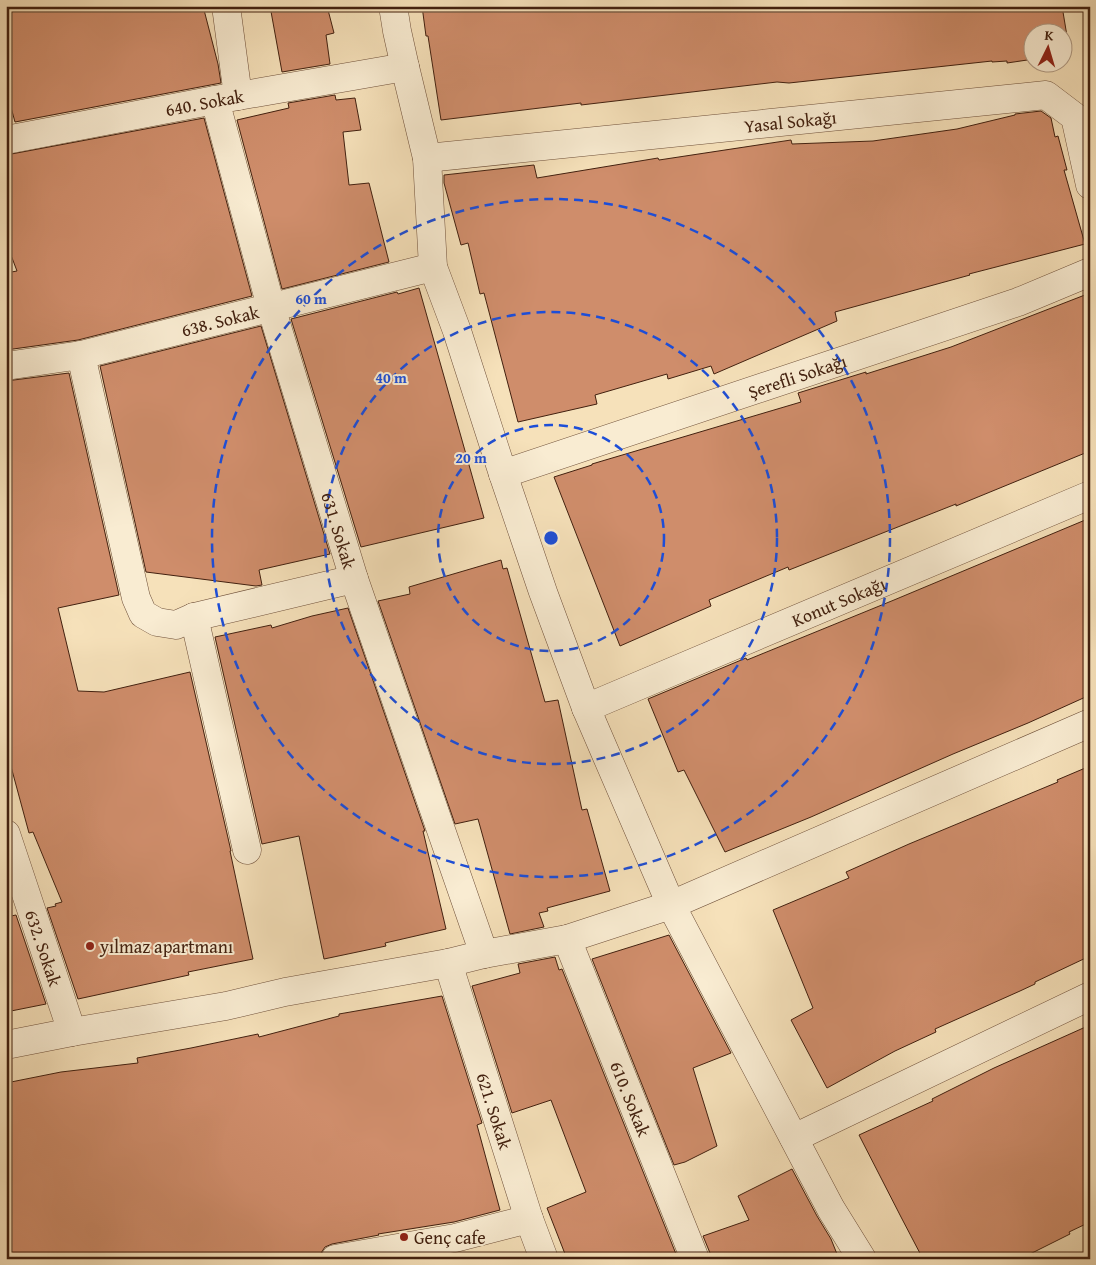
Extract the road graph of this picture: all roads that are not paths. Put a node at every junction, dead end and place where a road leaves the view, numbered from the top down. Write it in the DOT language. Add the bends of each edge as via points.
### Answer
graph roads {
  1 [pos="226,6"];
  2 [pos="393,6"];
  3 [pos="405,67"];
  4 [pos="226,98"];
  5 [pos="6,140"];
  6 [pos="427,158"];
  7 [pos="1090,185"];
  8 [pos="433,267"];
  9 [pos="1090,272"];
  10 [pos="271,308"];
  11 [pos="81,354"];
  12 [pos="6,366"];
  13 [pos="503,474"];
  14 [pos="1090,495"];
  15 [pos="354,579"];
  16 [pos="194,617"];
  17 [pos="586,708"];
  18 [pos="1090,723"];
  19 [pos="6,834"];
  20 [pos="247,850"];
  21 [pos="672,905"];
  22 [pos="567,939"];
  23 [pos="484,954"];
  24 [pos="448,962"];
  25 [pos="1090,996"];
  26 [pos="72,1032"];
  27 [pos="6,1045"];
  28 [pos="794,1138"];
  29 [pos="529,1219"];
  30 [pos="404,1253"];
  31 [pos="335,1259"];
  32 [pos="544,1259"];
  33 [pos="695,1259"];
  34 [pos="862,1259"];
  1 -- 4 [label="street, 631. Sokak"];
  2 -- 3 [label="street"];
  3 -- 4 [label="street, 640. Sokak"];
  3 -- 6 [label="street"];
  4 -- 5 [label="street, 640. Sokak"];
  4 -- 10 [label="street, 631. Sokak"];
  6 -- 7 [label="street, Yasal Sokağı" via="1046,95 1075,117"];
  6 -- 8 [label="street"];
  8 -- 10 [label="street, 638. Sokak"];
  8 -- 13 [label="street"];
  9 -- 13 [label="street, Şerefli Sokağı" via="1009,305"];
  10 -- 11 [label="street, 638. Sokak"];
  10 -- 15 [label="street, 631. Sokak"];
  11 -- 12 [label="street, 638. Sokak"];
  11 -- 16 [label="street" via="136,598 143,614 158,622 176,625"];
  13 -- 17 [label="street"];
  14 -- 17 [label="street, Konut Sokağı"];
  15 -- 16 [label="street"];
  15 -- 23 [label="street, 631. Sokak"];
  16 -- 20 [label="street"];
  17 -- 21 [label="street"];
  18 -- 21 [label="street"];
  19 -- 26 [label="street, 632. Sokak"];
  21 -- 22 [label="street"];
  21 -- 28 [label="street"];
  22 -- 23 [label="street"];
  22 -- 33 [label="street, 610. Sokak"];
  23 -- 24 [label="street"];
  24 -- 26 [label="street" via="226,1006"];
  24 -- 29 [label="street, 621. Sokak"];
  25 -- 28 [label="street"];
  26 -- 27 [label="street"];
  28 -- 34 [label="street" via="831,1209"];
  29 -- 30 [label="street"];
  29 -- 32 [label="street, 621. Sokak"];
  30 -- 31 [label="street"];
}
